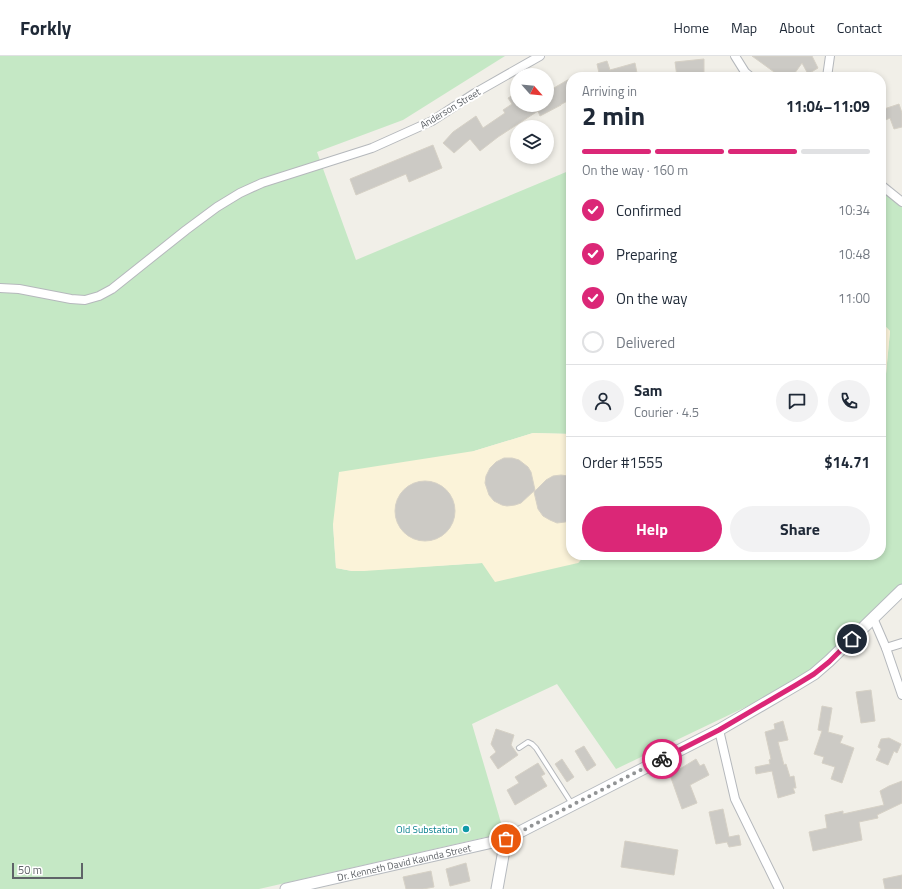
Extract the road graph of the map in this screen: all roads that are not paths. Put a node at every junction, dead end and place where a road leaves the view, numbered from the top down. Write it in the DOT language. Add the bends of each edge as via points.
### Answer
graph roads {
  1 [pos="540,56"];
  2 [pos="735,56"];
  3 [pos="830,56"];
  4 [pos="745,72"];
  5 [pos="828,72"];
  6 [pos="886,189"];
  7 [pos="902,202"];
  8 [pos="0,288"];
  9 [pos="902,590"];
  10 [pos="873,618"];
  11 [pos="902,643"];
  12 [pos="886,648"];
  13 [pos="902,695"];
  14 [pos="719,730"];
  15 [pos="519,748"];
  16 [pos="573,805"];
  17 [pos="506,839"];
  18 [pos="286,889"];
  19 [pos="497,889"];
  20 [pos="779,889"];
  1 -- 8 [label="street, Anderson Street" via="432,121 357,154 307,168 240,193 210,212 112,289 99,296 85,300 71,299"];
  2 -- 4 [label="street"];
  3 -- 5 [label="street"];
  6 -- 7 [label="street"];
  9 -- 10 [label="street, Dr. Kenneth David Kaunda Street"];
  10 -- 12 [label="street"];
  10 -- 14 [label="street, Dr. Kenneth David Kaunda Street" via="814,674"];
  11 -- 12 [label="street"];
  12 -- 13 [label="street"];
  14 -- 16 [label="street, Dr. Kenneth David Kaunda Street"];
  14 -- 20 [label="street" via="735,799"];
  15 -- 16 [label="lane" via="528,742 536,748"];
  16 -- 17 [label="street, Dr. Kenneth David Kaunda Street"];
  17 -- 18 [label="street, Dr. Kenneth David Kaunda Street"];
  17 -- 19 [label="street"];
}
